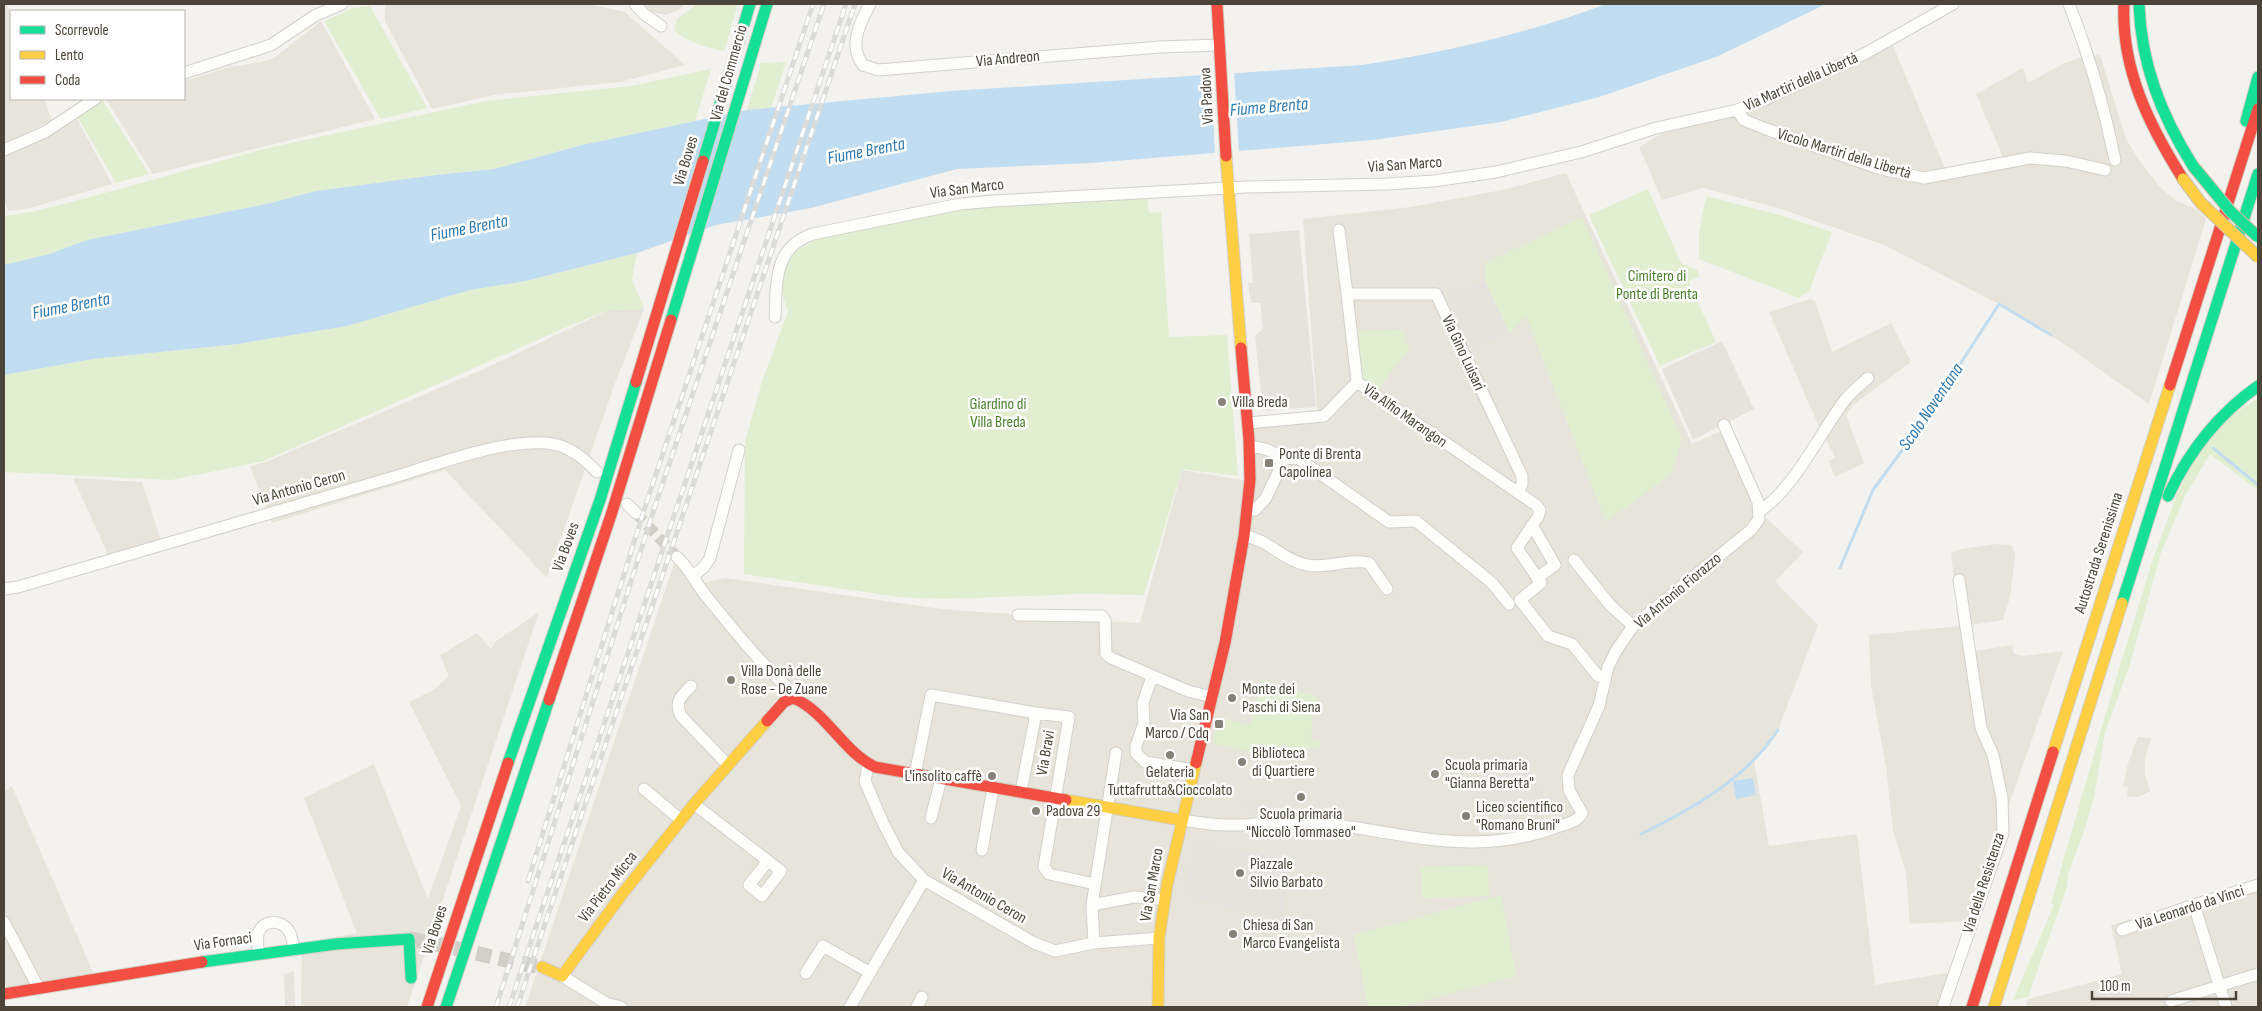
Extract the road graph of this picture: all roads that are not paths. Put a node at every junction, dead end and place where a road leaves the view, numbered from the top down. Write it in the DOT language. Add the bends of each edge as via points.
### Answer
graph roads {
  1 [pos="342,4"];
  2 [pos="635,4"];
  3 [pos="750,4"];
  4 [pos="766,4"];
  5 [pos="870,4"];
  6 [pos="1217,4"];
  7 [pos="1953,4"];
  8 [pos="2069,4"];
  9 [pos="2124,4"];
  10 [pos="2139,4"];
  11 [pos="661,26"];
  12 [pos="1215,45"];
  13 [pos="185,73"];
  14 [pos="2258,77"];
  15 [pos="724,93"];
  16 [pos="93,100"];
  17 [pos="2258,109"];
  18 [pos="1737,110"];
  19 [pos="4,150"];
  20 [pos="1581,152"];
  21 [pos="2116,160"];
  22 [pos="2242,161"];
  23 [pos="2106,170"];
  24 [pos="2258,174"];
  25 [pos="714,181"];
  26 [pos="1228,188"];
  27 [pos="1339,230"];
  28 [pos="2258,237"];
  29 [pos="2258,257"];
  30 [pos="1347,294"];
  31 [pos="775,317"];
  32 [pos="1868,378"];
  33 [pos="1357,382"];
  34 [pos="2258,386"];
  35 [pos="1248,423"];
  36 [pos="1724,425"];
  37 [pos="1250,447"];
  38 [pos="738,450"];
  39 [pos="1280,459"];
  40 [pos="597,472"];
  41 [pos="1518,492"];
  42 [pos="627,504"];
  43 [pos="1247,509"];
  44 [pos="1760,511"];
  45 [pos="636,513"];
  46 [pos="1532,525"];
  47 [pos="1244,536"];
  48 [pos="677,557"];
  49 [pos="1574,560"];
  50 [pos="693,576"];
  51 [pos="1537,578"];
  52 [pos="1959,580"];
  53 [pos="4,589"];
  54 [pos="1387,589"];
  55 [pos="1509,604"];
  56 [pos="2121,611"];
  57 [pos="1019,614"];
  58 [pos="1634,626"];
  59 [pos="1152,677"];
  60 [pos="1605,680"];
  61 [pos="691,686"];
  62 [pos="1212,697"];
  63 [pos="799,700"];
  64 [pos="1036,713"];
  65 [pos="1116,753"];
  66 [pos="728,764"];
  67 [pos="868,765"];
  68 [pos="1194,770"];
  69 [pos="915,775"];
  70 [pos="941,779"];
  71 [pos="993,788"];
  72 [pos="644,789"];
  73 [pos="1021,792"];
  74 [pos="1055,798"];
  75 [pos="694,804"];
  76 [pos="1107,807"];
  77 [pos="932,818"];
  78 [pos="681,820"];
  79 [pos="1181,820"];
  80 [pos="982,850"];
  81 [pos="768,861"];
  82 [pos="924,880"];
  83 [pos="1094,884"];
  84 [pos="2258,885"];
  85 [pos="1157,899"];
  86 [pos="1092,905"];
  87 [pos="2194,905"];
  88 [pos="4,922"];
  89 [pos="2122,930"];
  90 [pos="1159,938"];
  91 [pos="1094,943"];
  92 [pos="294,950"];
  93 [pos="258,954"];
  94 [pos="542,967"];
  95 [pos="869,972"];
  96 [pos="806,973"];
  97 [pos="2258,974"];
  98 [pos="562,976"];
  99 [pos="411,978"];
  100 [pos="2219,986"];
  101 [pos="38,987"];
  102 [pos="4,994"];
  103 [pos="2171,1001"];
  104 [pos="606,1005"];
  105 [pos="427,1007"];
  106 [pos="446,1007"];
  107 [pos="620,1007"];
  108 [pos="850,1007"];
  109 [pos="1158,1007"];
  110 [pos="1943,1007"];
  111 [pos="1972,1007"];
  112 [pos="1994,1007"];
  113 [pos="2226,1007"];
  1 -- 13 [label="street" via="316,15 271,44"];
  2 -- 11 [label="street"];
  3 -- 15 [label="main road, Via del Commercio"];
  4 -- 25 [label="main road, Via del Commercio"];
  5 -- 12 [label="street, Via Andreon" via="857,33 856,50 863,65 878,70 1151,47"];
  6 -- 12 [label="main road, Via Padova"];
  7 -- 18 [label="street, Via Martiri della Libertà" via="1814,79"];
  8 -- 21 [label="street" via="2085,44"];
  9 -- 29 [label="main road, bridge" via="2126,46 2136,86 2165,151 2201,203"];
  10 -- 28 [label="main road, bridge" via="2142,42 2165,118 2193,166 2231,212"];
  12 -- 26 [label="main road, Via Padova" via="1221,57"];
  14 -- 22 [label="main road" via="2247,111"];
  15 -- 105 [label="main road, Via Boves" via="600,500 532,689"];
  16 -- 19 [label="street" via="45,132"];
  17 -- 22 [label="main road, Autostrada Serenissima"];
  18 -- 20 [label="street, Via Martiri della Libertà" via="1656,128"];
  18 -- 23 [label="street, Vicolo Martiri della Libertà" via="1744,120 1766,130 1912,177 1930,177 2030,158 2066,161"];
  20 -- 26 [label="street, Via San Marco" via="1496,172 1434,181"];
  22 -- 111 [label="main road, Autostrada Serenissima"];
  24 -- 56 [label="main road"];
  25 -- 106 [label="main road, Via Boves" via="612,512"];
  26 -- 31 [label="street, Via San Marco" via="960,204 813,234 797,240 786,252 777,277"];
  26 -- 35 [label="main road, Via San Marco"];
  27 -- 30 [label="street"];
  30 -- 33 [label="street"];
  30 -- 41 [label="street, Via Gino Luisari" via="1436,294 1522,476"];
  32 -- 44 [label="street, Via Antonio Fiorazzo" via="1846,399 1775,499"];
  33 -- 35 [label="street, Via Alfio Marangon" via="1324,416"];
  33 -- 41 [label="street, Via Alfio Marangon"];
  34 -- 56 [label="main road" via="2218,417 2187,457 2168,497 2150,550"];
  35 -- 37 [label="main road, Via San Marco"];
  36 -- 44 [label="street"];
  37 -- 39 [label="street" via="1261,448"];
  37 -- 43 [label="main road, Via San Marco"];
  38 -- 50 [label="street" via="710,558"];
  39 -- 43 [label="street" via="1280,470 1266,498 1254,510"];
  39 -- 55 [label="street" via="1298,458 1389,522 1416,521 1492,583"];
  40 -- 53 [label="street, Via Antonio Ceron" via="579,456 555,444 544,442 504,447"];
  41 -- 46 [label="street, Via Alfio Marangon" via="1540,510"];
  42 -- 45 [label="street"];
  43 -- 47 [label="main road, Via San Marco"];
  44 -- 58 [label="street, Via Antonio Fiorazzo" via="1751,530"];
  46 -- 51 [label="street, Via Alfio Marangon" via="1517,548"];
  46 -- 51 [label="street" via="1555,565"];
  47 -- 54 [label="street" via="1264,542 1309,566 1369,563"];
  47 -- 62 [label="main road, Via San Marco"];
  48 -- 50 [label="street"];
  49 -- 58 [label="street" via="1598,592"];
  50 -- 63 [label="street" via="706,596"];
  51 -- 60 [label="street" via="1541,583 1520,600 1548,636 1572,644"];
  52 -- 110 [label="street, Via della Resistenza" via="1981,728 1993,755 2002,798 2003,832"];
  56 -- 112 [label="main road"];
  57 -- 59 [label="street" via="1102,616 1105,620 1106,654"];
  58 -- 60 [label="street, Via Antonio Fiorazzo" via="1616,651"];
  59 -- 62 [label="street"];
  59 -- 68 [label="street" via="1142,703 1144,723 1136,753 1145,762"];
  60 -- 79 [label="street, Via Antonio Fiorazzo" via="1599,706 1568,775 1569,790 1582,813 1577,819 1528,837 1470,843 1315,822 1227,825"];
  61 -- 66 [label="street" via="678,698 681,716"];
  62 -- 68 [label="main road, Via San Marco"];
  63 -- 66 [label="main road, Via Pietro Micca" via="784,702"];
  63 -- 67 [label="main road, Via Bravi"];
  64 -- 69 [label="street" via="931,695"];
  64 -- 73 [label="street"];
  64 -- 74 [label="street, Via Bravi" via="1069,717"];
  65 -- 76 [label="street"];
  66 -- 75 [label="main road, Via Pietro Micca"];
  67 -- 69 [label="main road, Via Bravi"];
  67 -- 82 [label="street, Via Antonio Ceron" via="865,781 883,823 898,852"];
  68 -- 79 [label="main road, Via San Marco"];
  69 -- 70 [label="main road, Via Bravi"];
  70 -- 71 [label="main road, Via Bravi"];
  70 -- 77 [label="street"];
  71 -- 73 [label="main road, Via Bravi"];
  71 -- 80 [label="street"];
  72 -- 78 [label="street"];
  73 -- 74 [label="main road, Via Bravi"];
  74 -- 76 [label="main road, Via Bravi"];
  74 -- 83 [label="street, Via Bravi" via="1045,871"];
  75 -- 78 [label="main road, Via Pietro Micca"];
  75 -- 81 [label="street"];
  76 -- 79 [label="main road, Via Bravi"];
  76 -- 83 [label="street"];
  78 -- 98 [label="main road, Via Pietro Micca"];
  79 -- 90 [label="main road, Via San Marco"];
  82 -- 91 [label="street, Via Antonio Ceron" via="1034,943 1055,950"];
  82 -- 95 [label="street"];
  83 -- 86 [label="street"];
  84 -- 87 [label="street, Via Leonardo da Vinci"];
  85 -- 86 [label="street" via="1134,897"];
  86 -- 91 [label="street"];
  87 -- 89 [label="street, Via Leonardo da Vinci"];
  87 -- 100 [label="street"];
  88 -- 101 [label="street"];
  90 -- 91 [label="street, Via Antonio Ceron"];
  90 -- 109 [label="main road, Via San Marco"];
  92 -- 93 [label="main road, Via Fornaci"];
  92 -- 93 [label="street" via="288,928 280,922 273,922 266,924 258,935"];
  92 -- 99 [label="main road, Via Fornaci" via="409,939"];
  93 -- 101 [label="main road, Via Fornaci"];
  94 -- 98 [label="main road"];
  95 -- 96 [label="street" via="823,946"];
  95 -- 108 [label="street"];
  97 -- 100 [label="street"];
  98 -- 104 [label="street"];
  100 -- 103 [label="street"];
  100 -- 113 [label="street"];
  101 -- 102 [label="main road, Via Fornaci"];
  104 -- 107 [label="street"];
}
